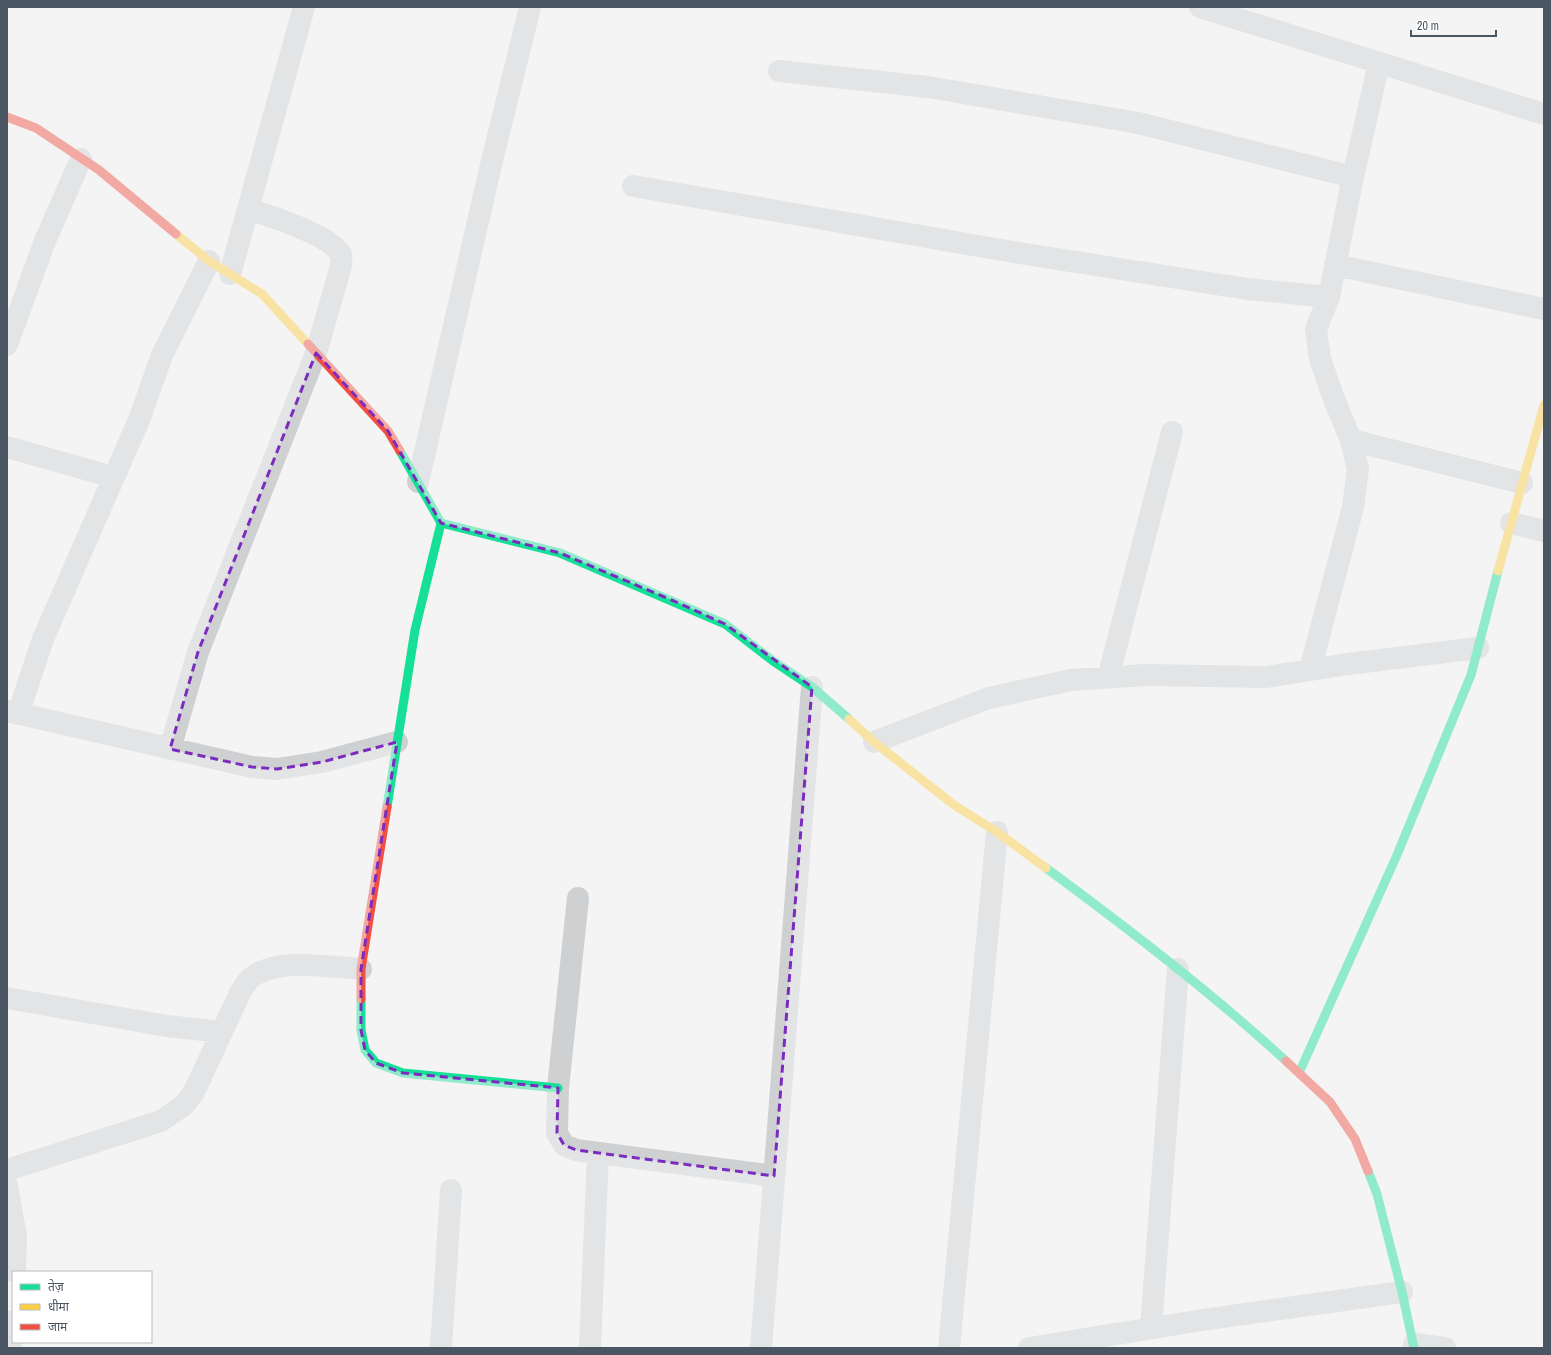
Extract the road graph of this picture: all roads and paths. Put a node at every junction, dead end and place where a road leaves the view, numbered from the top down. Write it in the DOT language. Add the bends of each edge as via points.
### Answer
graph roads {
  1 [pos="304,7"];
  2 [pos="530,7"];
  3 [pos="1200,7"];
  4 [pos="1379,63"];
  5 [pos="779,71"];
  6 [pos="1544,114"];
  7 [pos="7,117"];
  8 [pos="81,159"];
  9 [pos="1353,178"];
  10 [pos="633,186"];
  11 [pos="248,209"];
  12 [pos="209,261"];
  13 [pos="1335,265"];
  14 [pos="230,274"];
  15 [pos="1329,297"];
  16 [pos="1544,309"];
  17 [pos="7,345"];
  18 [pos="316,353"];
  19 [pos="1544,405"];
  20 [pos="1172,432"];
  21 [pos="1350,440"];
  22 [pos="7,447"];
  23 [pos="113,477"];
  24 [pos="418,482"];
  25 [pos="1522,483"];
  26 [pos="441,523"];
  27 [pos="1511,523"];
  28 [pos="1544,531"];
  29 [pos="1478,648"];
  30 [pos="1310,670"];
  31 [pos="1108,678"];
  32 [pos="812,687"];
  33 [pos="13,712"];
  34 [pos="397,742"];
  35 [pos="874,742"];
  36 [pos="170,749"];
  37 [pos="997,832"];
  38 [pos="578,898"];
  39 [pos="361,969"];
  40 [pos="1178,969"];
  41 [pos="7,998"];
  42 [pos="222,1032"];
  43 [pos="1299,1073"];
  44 [pos="558,1088"];
  45 [pos="598,1153"];
  46 [pos="7,1170"];
  47 [pos="774,1176"];
  48 [pos="7,1185"];
  49 [pos="451,1190"];
  50 [pos="15,1271"];
  51 [pos="1402,1292"];
  52 [pos="1152,1328"];
  53 [pos="12,1330"];
  54 [pos="1414,1346"];
  55 [pos="10,1348"];
  56 [pos="441,1348"];
  57 [pos="590,1348"];
  58 [pos="761,1348"];
  59 [pos="949,1348"];
  60 [pos="1029,1348"];
  61 [pos="1445,1348"];
  1 -- 11 [label="street"];
  2 -- 24 [label="street"];
  3 -- 4 [label="street"];
  4 -- 6 [label="street"];
  4 -- 9 [label="street"];
  5 -- 9 [label="street" via="928,87 1138,122"];
  7 -- 8 [label="street" via="36,128"];
  8 -- 12 [label="street" via="99,170"];
  8 -- 17 [label="street" via="45,241"];
  9 -- 13 [label="street"];
  10 -- 15 [label="street" via="1019,253 1247,288"];
  11 -- 14 [label="street"];
  11 -- 18 [label="street" via="316,235 334,246 342,256"];
  12 -- 14 [label="street"];
  12 -- 23 [label="street" via="162,355"];
  13 -- 15 [label="street"];
  13 -- 16 [label="street"];
  14 -- 18 [label="street" via="262,294"];
  15 -- 21 [label="street" via="1316,329 1320,359"];
  18 -- 24 [label="street" via="388,431"];
  18 -- 36 [label="street" via="198,652"];
  19 -- 25 [label="street"];
  20 -- 31 [label="street"];
  21 -- 25 [label="street"];
  21 -- 30 [label="street" via="1358,469 1353,507"];
  22 -- 23 [label="street"];
  23 -- 33 [label="street"];
  24 -- 26 [label="street"];
  25 -- 27 [label="street"];
  26 -- 32 [label="street" via="560,553 680,603 725,624"];
  26 -- 34 [label="street" via="415,630"];
  27 -- 28 [label="street"];
  27 -- 29 [label="street"];
  29 -- 30 [label="street"];
  29 -- 43 [label="street" via="1471,675 1397,855"];
  30 -- 31 [label="street" via="1266,677 1145,675"];
  31 -- 35 [label="street" via="1071,680 988,698"];
  32 -- 35 [label="street"];
  32 -- 47 [label="street"];
  33 -- 36 [label="street"];
  34 -- 36 [label="street" via="322,762 277,768 252,767"];
  34 -- 39 [label="street"];
  35 -- 37 [label="street" via="954,805"];
  37 -- 40 [label="street"];
  37 -- 59 [label="street"];
  38 -- 44 [label="street"];
  39 -- 42 [label="street" via="289,964 262,971 250,979 240,993"];
  39 -- 44 [label="street" via="361,1030 365,1050 376,1064 403,1073"];
  40 -- 43 [label="street" via="1246,1024"];
  40 -- 52 [label="street"];
  41 -- 42 [label="street" via="167,1026"];
  42 -- 46 [label="street" via="194,1092 184,1105 161,1121"];
  43 -- 51 [label="street" via="1330,1102 1355,1139 1377,1194"];
  44 -- 45 [label="street" via="557,1133 564,1145 576,1150"];
  45 -- 47 [label="street"];
  45 -- 57 [label="street"];
  47 -- 58 [label="street"];
  48 -- 50 [label="street" via="16,1237"];
  49 -- 56 [label="street"];
  51 -- 52 [label="street"];
  51 -- 54 [label="street"];
  52 -- 60 [label="street"];
  53 -- 55 [label="street"];
  54 -- 61 [label="street"];
}
